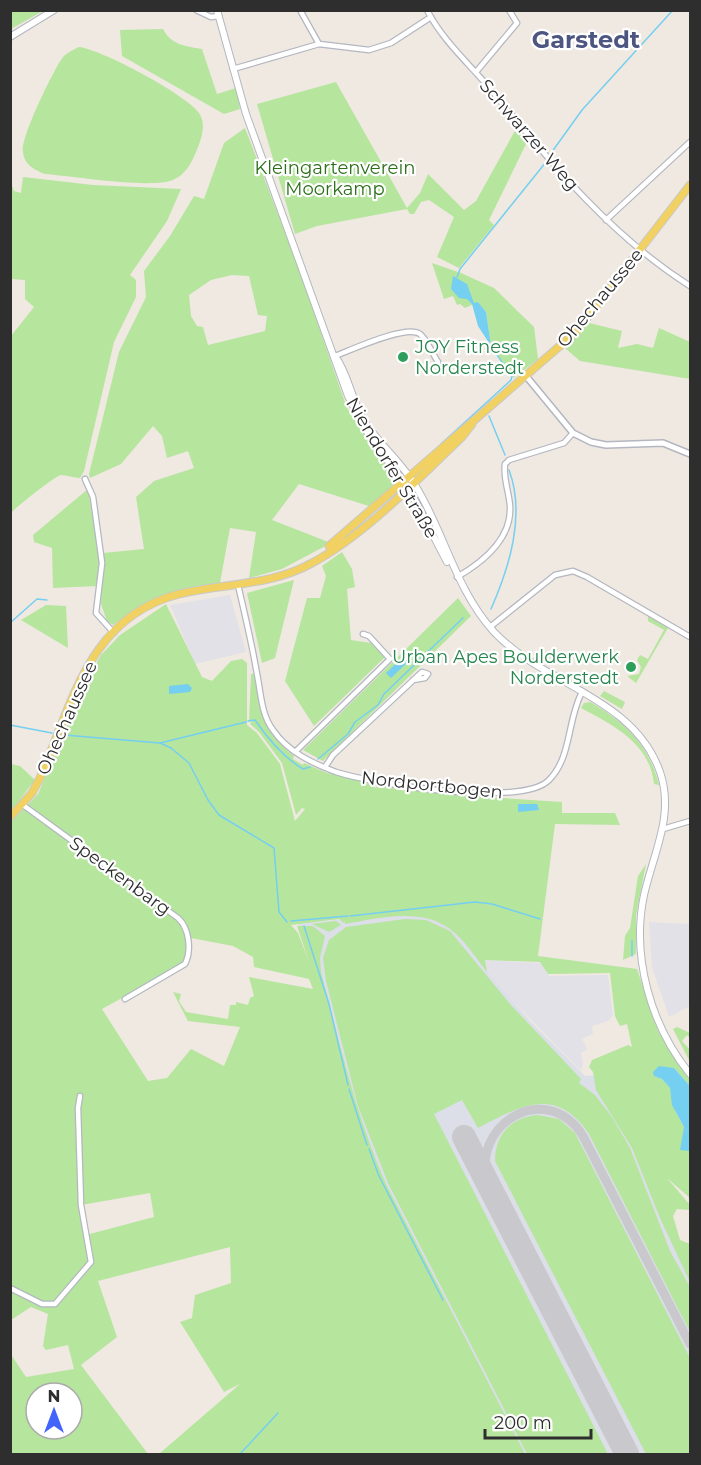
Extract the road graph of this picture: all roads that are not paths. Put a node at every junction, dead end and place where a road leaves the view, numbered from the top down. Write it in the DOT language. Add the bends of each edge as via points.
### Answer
graph roads {
  1 [pos="196,10"];
  2 [pos="300,10"];
  3 [pos="427,10"];
  4 [pos="509,10"];
  5 [pos="52,12"];
  6 [pos="218,13"];
  7 [pos="431,17"];
  8 [pos="10,37"];
  9 [pos="318,44"];
  10 [pos="233,69"];
  11 [pos="476,72"];
  12 [pos="690,142"];
  13 [pos="690,185"];
  14 [pos="606,220"];
  15 [pos="641,249"];
  16 [pos="690,284"];
  17 [pos="335,356"];
  18 [pos="438,362"];
  19 [pos="526,376"];
  20 [pos="573,433"];
  21 [pos="690,454"];
  22 [pos="85,479"];
  23 [pos="409,482"];
  24 [pos="457,577"];
  25 [pos="238,585"];
  26 [pos="490,627"];
  27 [pos="114,633"];
  28 [pos="363,634"];
  29 [pos="690,637"];
  30 [pos="413,680"];
  31 [pos="582,692"];
  32 [pos="295,752"];
  33 [pos="325,767"];
  34 [pos="23,806"];
  35 [pos="10,817"];
  36 [pos="690,821"];
  37 [pos="663,829"];
  38 [pos="125,999"];
  39 [pos="690,1074"];
  40 [pos="80,1096"];
  41 [pos="10,1288"];
  1 -- 6 [label="street" via="211,17"];
  2 -- 9 [label="street"];
  3 -- 7 [label="street, Schwarzer Weg"];
  4 -- 11 [label="street" via="517,23"];
  5 -- 8 [label="main road"];
  6 -- 10 [label="main road, Niendorfer Straße"];
  7 -- 9 [label="street" via="391,43 369,50"];
  7 -- 11 [label="street, Schwarzer Weg"];
  9 -- 10 [label="street"];
  10 -- 17 [label="main road, Niendorfer Straße"];
  11 -- 14 [label="street, Schwarzer Weg" via="533,144"];
  12 -- 14 [label="street"];
  13 -- 15 [label="main road, Ohechaussee"];
  14 -- 15 [label="street, Schwarzer Weg"];
  15 -- 16 [label="street, Schwarzer Weg"];
  15 -- 19 [label="main road, Ohechaussee" via="576,332"];
  17 -- 18 [label="street" via="400,332 413,331 422,336"];
  17 -- 23 [label="main road, Niendorfer Straße" via="362,417"];
  19 -- 20 [label="street"];
  19 -- 23 [label="main road, Ohechaussee"];
  20 -- 21 [label="street" via="606,445 663,443"];
  20 -- 24 [label="street" via="564,443 505,464 510,506 505,535 486,556"];
  22 -- 27 [label="street" via="93,497 102,564 96,613"];
  23 -- 24 [label="main road, Niendorfer Straße"];
  23 -- 25 [label="main road, Ohechaussee" via="296,570"];
  24 -- 26 [label="main road, Niendorfer Straße"];
  25 -- 27 [label="main road, Ohechaussee" via="179,594 150,606"];
  25 -- 32 [label="street, Nordportbogen" via="266,718 278,738"];
  26 -- 29 [label="street" via="555,575 568,571 587,577"];
  26 -- 31 [label="main road, Niendorfer Straße" via="521,657"];
  27 -- 34 [label="main road, Ohechaussee" via="84,669 40,778"];
  28 -- 32 [label="street" via="390,659"];
  30 -- 33 [label="street"];
  31 -- 33 [label="street, Nordportbogen" via="560,766 547,783 533,790 510,794 460,792 357,777"];
  31 -- 37 [label="main road, Niendorfer Straße" via="629,723 651,752 665,790"];
  32 -- 33 [label="street, Nordportbogen"];
  34 -- 35 [label="main road, Ohechaussee"];
  34 -- 38 [label="street, Speckenbarg" via="185,926 189,955 185,964"];
  36 -- 37 [label="street"];
  37 -- 39 [label="main road, Niendorfer Straße" via="643,906 642,962 662,1029"];
  40 -- 41 [label="street" via="81,1205 91,1262 55,1304 42,1304"];
}
